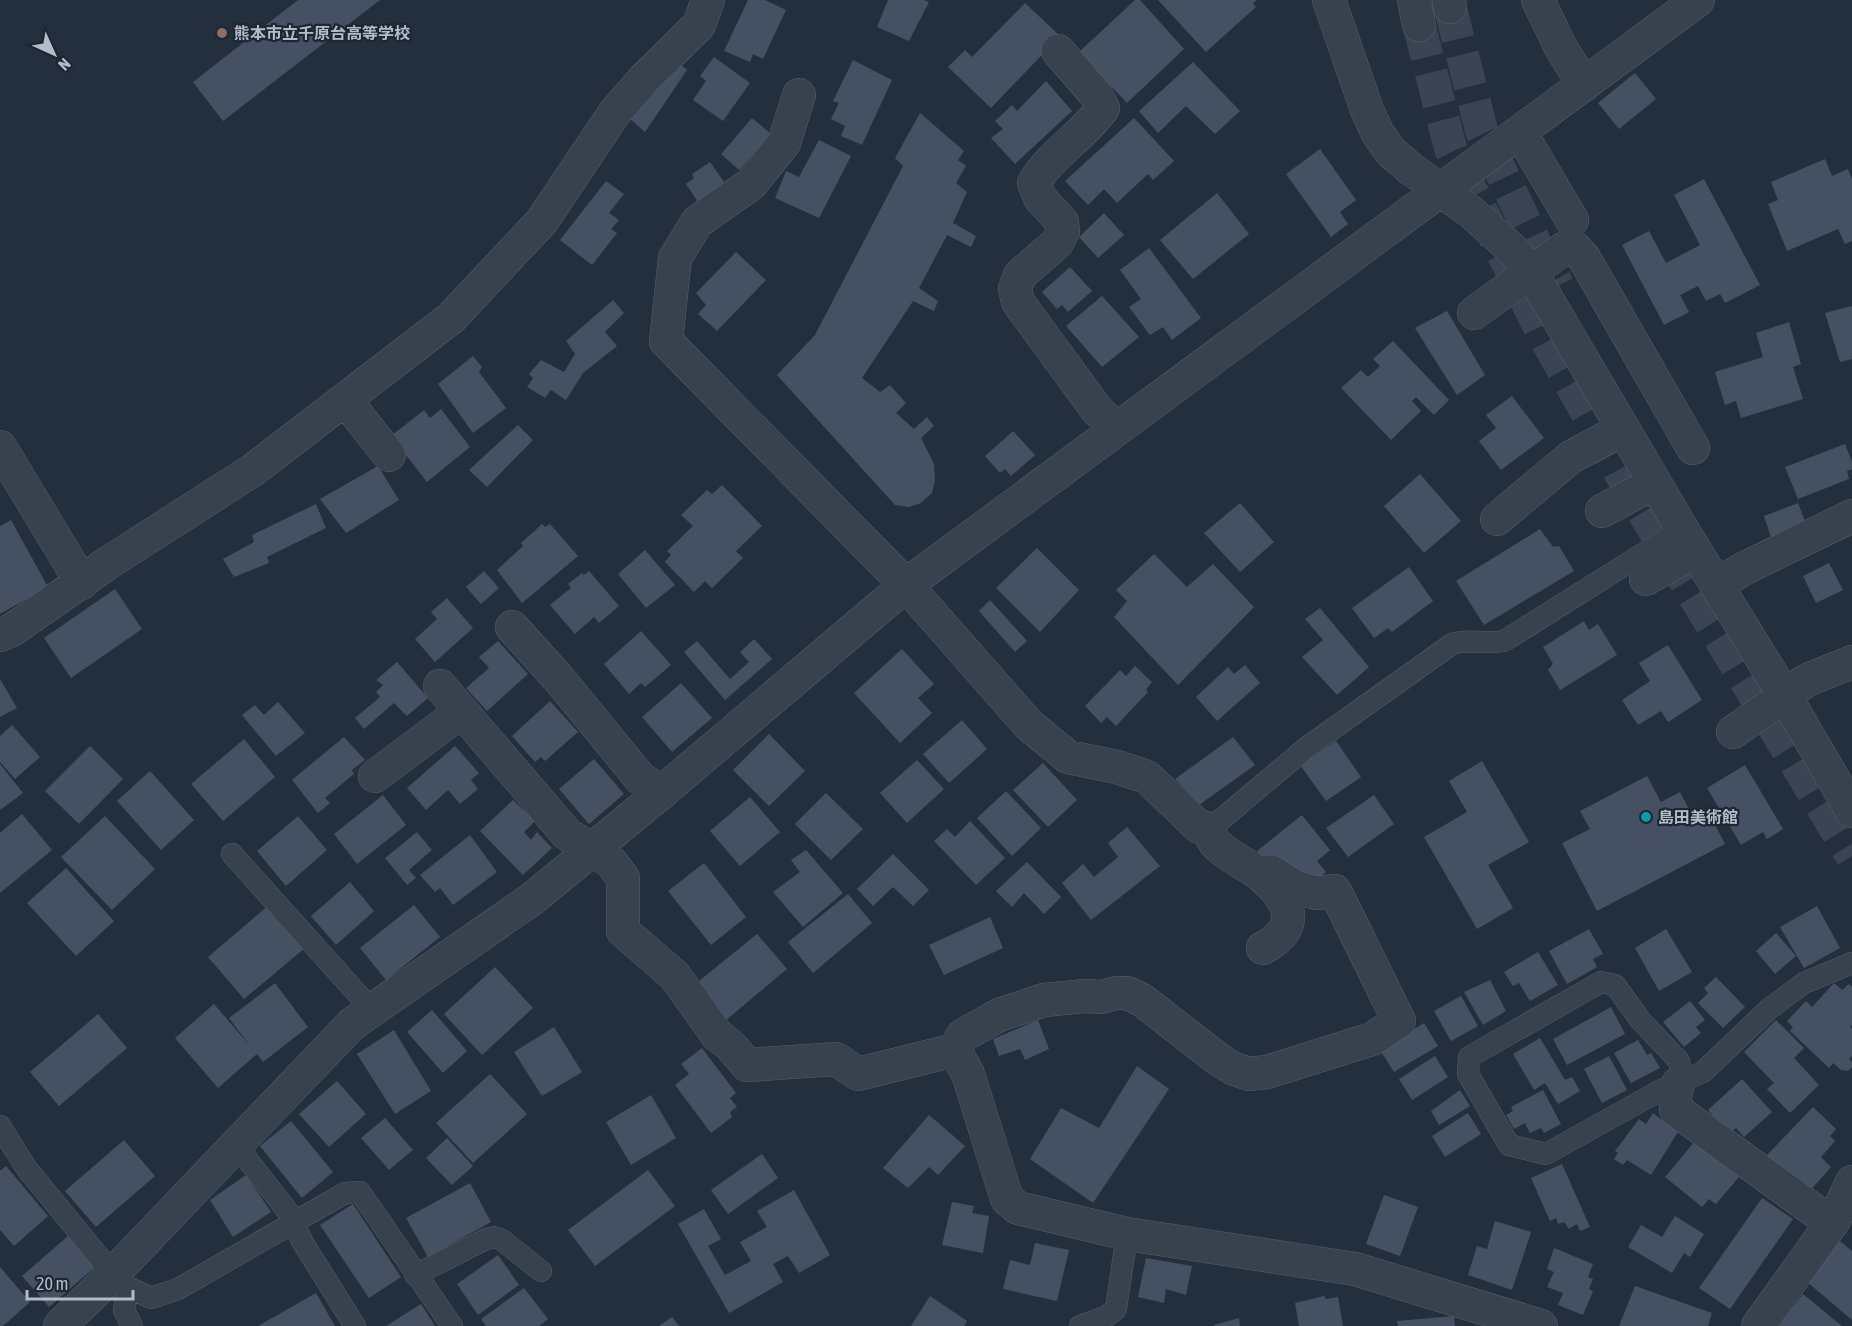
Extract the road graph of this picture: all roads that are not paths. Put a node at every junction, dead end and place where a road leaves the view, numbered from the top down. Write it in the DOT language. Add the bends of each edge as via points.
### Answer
graph roads {
  1 [pos="708,0"];
  2 [pos="1538,0"];
  3 [pos="1698,0"];
  4 [pos="1325,1"];
  5 [pos="1058,51"];
  6 [pos="1584,85"];
  7 [pos="800,95"];
  8 [pos="1520,132"];
  9 [pos="1441,190"];
  10 [pos="1572,220"];
  11 [pos="1531,272"];
  12 [pos="1474,313"];
  13 [pos="346,401"];
  14 [pos="1117,429"];
  15 [pos="1623,429"];
  16 [pos="0,447"];
  17 [pos="1693,448"];
  18 [pos="389,455"];
  19 [pos="1654,483"];
  20 [pos="1602,511"];
  21 [pos="1852,516"];
  22 [pos="1497,519"];
  23 [pos="1688,540"];
  24 [pos="1646,579"];
  25 [pos="82,583"];
  26 [pos="906,585"];
  27 [pos="1716,585"];
  28 [pos="512,627"];
  29 [pos="0,635"];
  30 [pos="1852,662"];
  31 [pos="440,686"];
  32 [pos="1785,696"];
  33 [pos="462,711"];
  34 [pos="1733,732"];
  35 [pos="375,776"];
  36 [pos="662,792"];
  37 [pos="1852,811"];
  38 [pos="1207,828"];
  39 [pos="591,850"];
  40 [pos="232,854"];
  41 [pos="1259,874"];
  42 [pos="1263,948"];
  43 [pos="1852,963"];
  44 [pos="372,1010"];
  45 [pos="955,1050"];
  46 [pos="1678,1084"];
  47 [pos="0,1126"];
  48 [pos="236,1145"];
  49 [pos="1852,1182"];
  50 [pos="1834,1220"];
  51 [pos="294,1223"];
  52 [pos="1127,1234"];
  53 [pos="541,1271"];
  54 [pos="415,1275"];
  55 [pos="121,1280"];
  56 [pos="60,1326"];
  57 [pos="132,1326"];
  58 [pos="355,1326"];
  59 [pos="452,1326"];
  60 [pos="1080,1326"];
  61 [pos="1541,1326"];
  62 [pos="1758,1326"];
  1 -- 13 [label="street" via="699,25 615,112 542,221 452,318"];
  2 -- 6 [label="street"];
  3 -- 6 [label="street"];
  4 -- 9 [label="street" via="1377,132 1390,152"];
  5 -- 14 [label="street" via="1103,108 1034,183 1040,198 1062,222 1063,231 1057,243 1020,275 1015,289 1018,302 1097,410"];
  6 -- 8 [label="street"];
  7 -- 26 [label="street" via="784,143 751,184 697,222 675,258 666,341"];
  8 -- 9 [label="street"];
  8 -- 10 [label="street"];
  9 -- 11 [label="street" via="1471,212"];
  9 -- 14 [label="street"];
  11 -- 12 [label="street"];
  11 -- 15 [label="street"];
  11 -- 17 [label="street" via="1563,249 1574,247 1584,258"];
  13 -- 18 [label="street"];
  13 -- 25 [label="street" via="253,470"];
  14 -- 26 [label="street"];
  15 -- 19 [label="street"];
  15 -- 22 [label="street" via="1571,457"];
  16 -- 25 [label="street"];
  19 -- 20 [label="street"];
  19 -- 23 [label="street"];
  21 -- 27 [label="street"];
  23 -- 24 [label="street"];
  23 -- 27 [label="street"];
  23 -- 38 [label="lane" via="1504,641 1489,644 1466,640 1452,644 1306,748"];
  25 -- 29 [label="street"];
  26 -- 36 [label="street"];
  26 -- 38 [label="street" via="1029,725 1068,757 1147,777 1199,827"];
  27 -- 32 [label="street"];
  28 -- 36 [label="street" via="640,778"];
  30 -- 32 [label="street" via="1807,680"];
  31 -- 33 [label="street"];
  32 -- 34 [label="street"];
  32 -- 37 [label="street"];
  33 -- 35 [label="street"];
  33 -- 39 [label="street" via="567,834"];
  36 -- 39 [label="street"];
  38 -- 41 [label="street" via="1218,846"];
  39 -- 44 [label="street" via="531,899"];
  39 -- 45 [label="street" via="611,862 623,878 623,931 675,976 717,1035 747,1065 836,1059 858,1074"];
  40 -- 44 [label="lane"];
  41 -- 42 [label="street" via="1282,897 1289,912 1287,928"];
  41 -- 45 [label="street" via="1272,872 1295,887 1316,894 1335,891 1399,1021 1372,1039 1268,1072 1249,1074 1218,1059 1142,1000 1116,993 1044,1000 999,1015 962,1036"];
  43 -- 46 [label="lane" via="1804,983 1769,1009 1703,1072"];
  44 -- 48 [label="street" via="352,1024"];
  45 -- 52 [label="street" via="968,1074 1007,1199 1018,1208"];
  46 -- 46 [label="lane" via="1546,1154 1509,1145 1467,1074 1469,1057 1601,982 1615,985 1641,1022 1679,1061"];
  46 -- 50 [label="street" via="1676,1110 1818,1214"];
  47 -- 55 [label="lane" via="27,1168"];
  48 -- 51 [label="lane"];
  48 -- 55 [label="street"];
  49 -- 50 [label="street"];
  50 -- 62 [label="street"];
  51 -- 54 [label="lane" via="345,1193 360,1192"];
  51 -- 55 [label="lane" via="178,1289 151,1298"];
  51 -- 58 [label="lane"];
  52 -- 60 [label="lane" via="1116,1310"];
  52 -- 61 [label="street" via="1355,1269"];
  53 -- 54 [label="lane" via="494,1238"];
  54 -- 59 [label="lane"];
  55 -- 56 [label="street"];
  55 -- 57 [label="lane" via="124,1310"];
}
